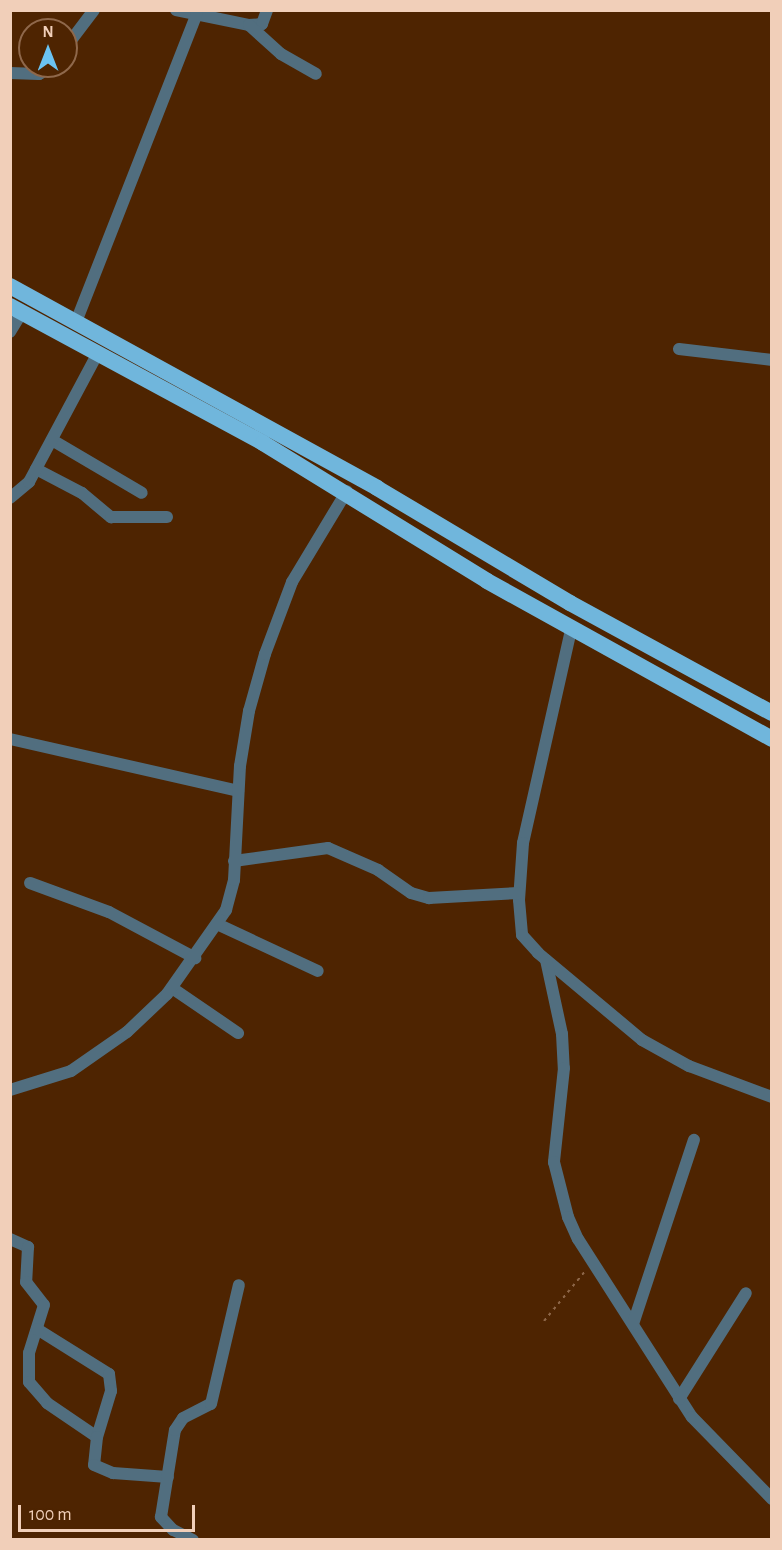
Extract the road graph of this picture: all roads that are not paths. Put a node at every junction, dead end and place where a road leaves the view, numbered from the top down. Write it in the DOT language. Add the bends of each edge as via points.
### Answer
graph roads {
  1 [pos="176,10"];
  2 [pos="267,10"];
  3 [pos="89,13"];
  4 [pos="197,15"];
  5 [pos="249,25"];
  6 [pos="78,29"];
  7 [pos="316,74"];
  8 [pos="10,286"];
  9 [pos="16,309"];
  10 [pos="76,322"];
  11 [pos="10,332"];
  12 [pos="679,349"];
  13 [pos="98,353"];
  14 [pos="771,360"];
  15 [pos="52,440"];
  16 [pos="36,469"];
  17 [pos="347,491"];
  18 [pos="142,493"];
  19 [pos="10,498"];
  20 [pos="167,517"];
  21 [pos="570,603"];
  22 [pos="565,627"];
  23 [pos="771,713"];
  24 [pos="10,740"];
  25 [pos="771,740"];
  26 [pos="238,791"];
  27 [pos="234,861"];
  28 [pos="30,883"];
  29 [pos="519,894"];
  30 [pos="218,924"];
  31 [pos="195,958"];
  32 [pos="546,960"];
  33 [pos="318,971"];
  34 [pos="172,988"];
  35 [pos="238,1033"];
  36 [pos="10,1090"];
  37 [pos="771,1097"];
  38 [pos="694,1140"];
  39 [pos="10,1239"];
  40 [pos="239,1285"];
  41 [pos="746,1293"];
  42 [pos="633,1324"];
  43 [pos="37,1329"];
  44 [pos="679,1399"];
  45 [pos="97,1437"];
  46 [pos="168,1477"];
  47 [pos="771,1499"];
  48 [pos="193,1539"];
  1 -- 4 [label="street"];
  2 -- 5 [label="street" via="262,24"];
  3 -- 6 [label="street"];
  4 -- 5 [label="street"];
  4 -- 10 [label="street"];
  5 -- 7 [label="street" via="281,54"];
  8 -- 10 [label="highway"];
  9 -- 11 [label="street"];
  9 -- 13 [label="highway"];
  10 -- 21 [label="highway" via="377,488"];
  12 -- 14 [label="street"];
  13 -- 15 [label="street"];
  13 -- 17 [label="highway"];
  15 -- 16 [label="street"];
  15 -- 18 [label="street"];
  16 -- 19 [label="street" via="29,482"];
  16 -- 20 [label="street" via="90,499 111,517"];
  17 -- 22 [label="highway"];
  17 -- 26 [label="street" via="292,582 276,618 249,711"];
  21 -- 22 [label="highway"];
  21 -- 23 [label="highway"];
  22 -- 25 [label="highway"];
  22 -- 29 [label="street" via="523,843"];
  24 -- 26 [label="street"];
  26 -- 27 [label="street"];
  27 -- 29 [label="street" via="328,848 378,870 411,893 429,898"];
  27 -- 30 [label="street" via="231,899"];
  28 -- 31 [label="street" via="109,912"];
  29 -- 32 [label="street" via="522,935"];
  30 -- 31 [label="street"];
  30 -- 33 [label="street"];
  31 -- 34 [label="street"];
  32 -- 37 [label="street" via="642,1040 688,1066"];
  32 -- 42 [label="street" via="562,1034 564,1068 554,1162 568,1217"];
  34 -- 35 [label="street"];
  34 -- 36 [label="street" via="127,1032 92,1058 71,1071"];
  38 -- 42 [label="street"];
  39 -- 43 [label="street" via="28,1247 26,1282 44,1305"];
  40 -- 46 [label="street" via="211,1404 177,1422"];
  41 -- 44 [label="street"];
  42 -- 44 [label="street"];
  43 -- 45 [label="street" via="26,1372 29,1382 47,1403"];
  43 -- 45 [label="street" via="109,1374 111,1391"];
  44 -- 47 [label="street" via="711,1439"];
  45 -- 46 [label="street" via="92,1460 99,1469"];
  46 -- 48 [label="street" via="161,1517 173,1530"];
}
